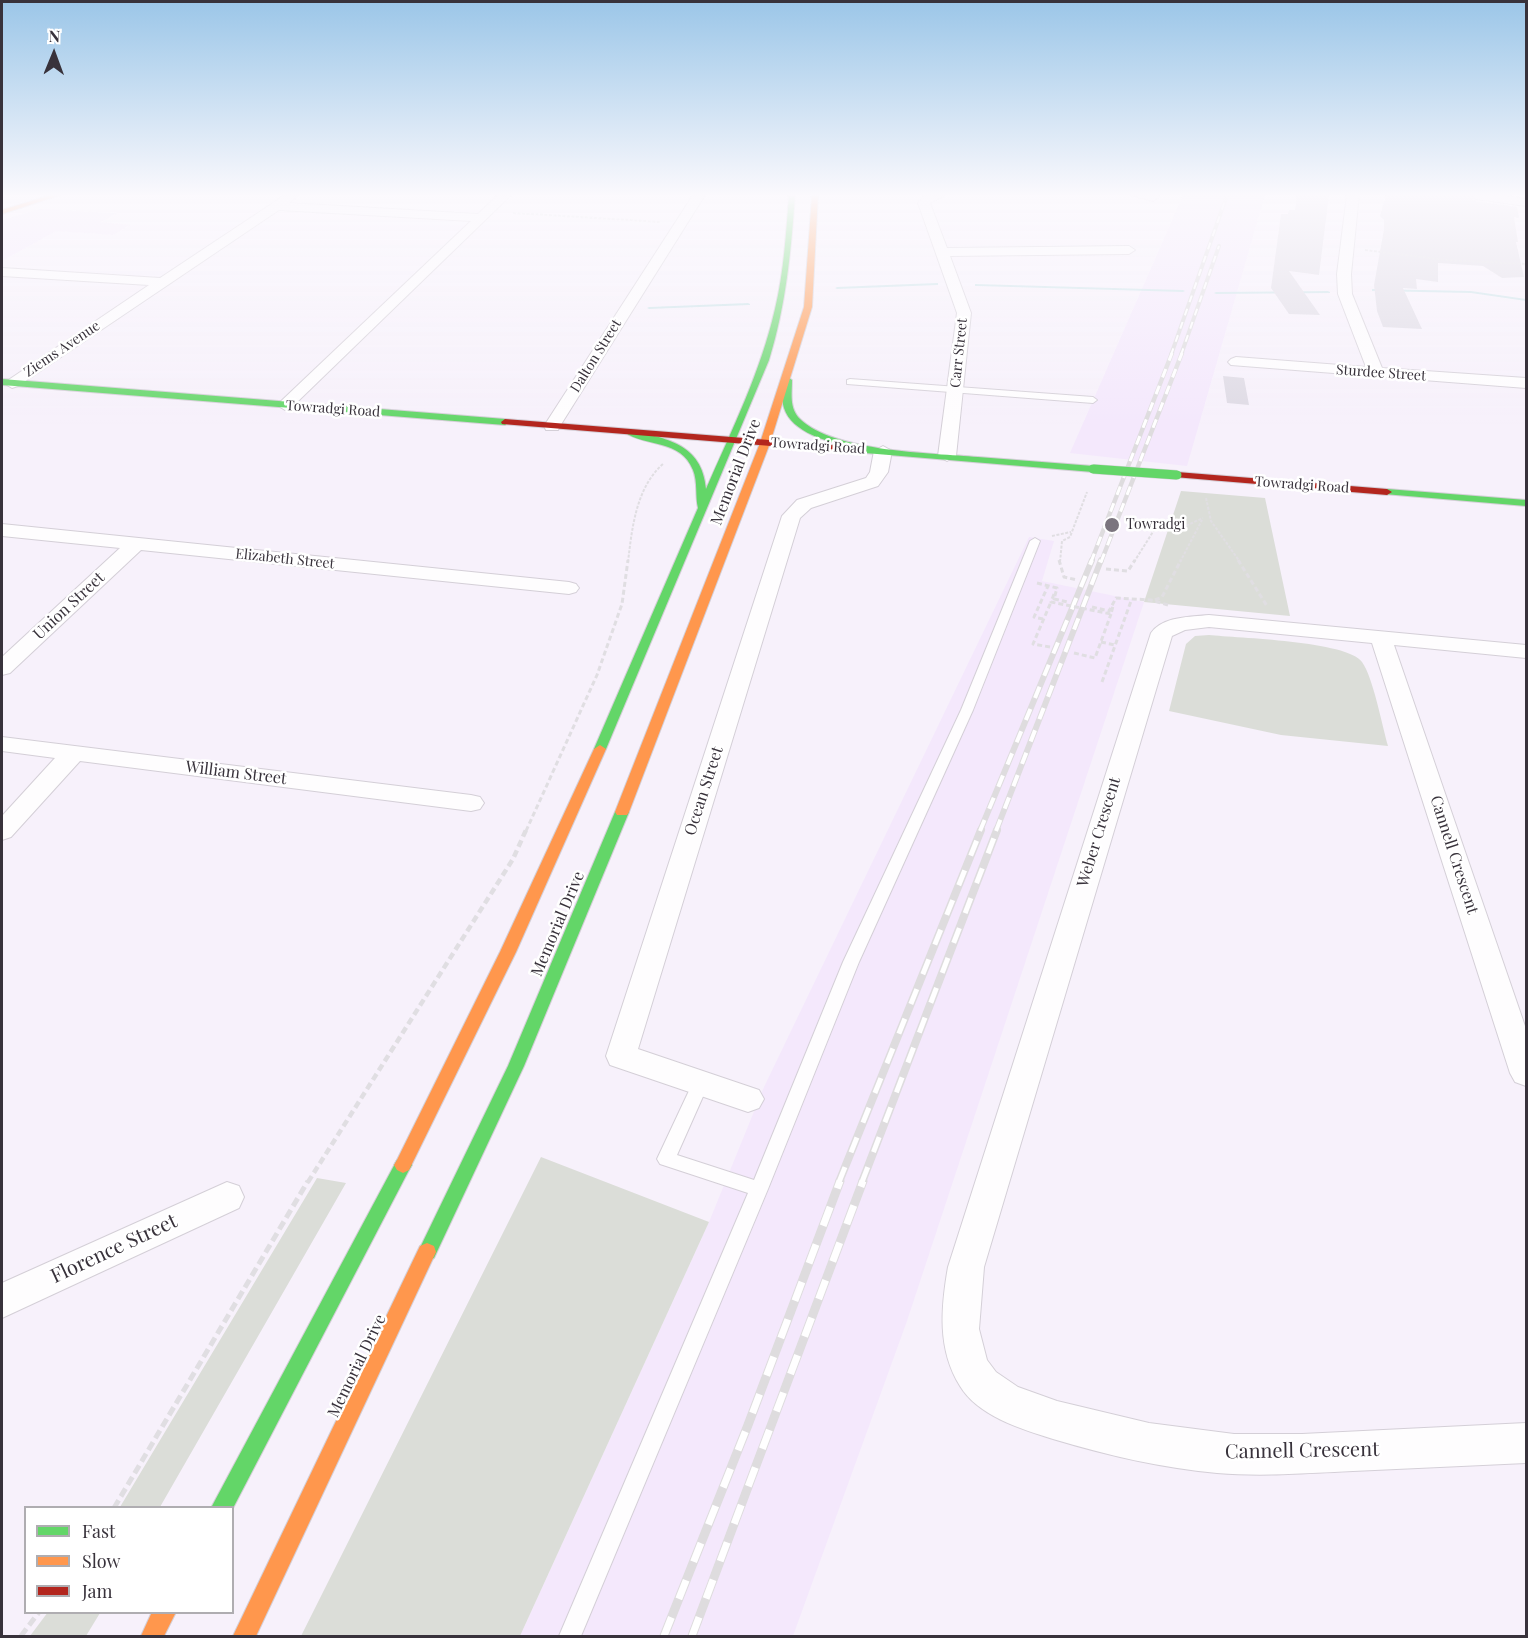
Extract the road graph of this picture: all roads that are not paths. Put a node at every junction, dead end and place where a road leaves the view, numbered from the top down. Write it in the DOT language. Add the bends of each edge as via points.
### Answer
graph roads {
  1 [pos="175,271"];
  2 [pos="425,271"];
  3 [pos="649,271"];
  4 [pos="785,271"];
  5 [pos="810,271"];
  6 [pos="950,271"];
  7 [pos="1345,271"];
  8 [pos="2,272"];
  9 [pos="159,282"];
  10 [pos="1236,362"];
  11 [pos="1376,372"];
  12 [pos="788,378"];
  13 [pos="850,382"];
  14 [pos="7,383"];
  15 [pos="1527,383"];
  16 [pos="955,390"];
  17 [pos="1094,400"];
  18 [pos="285,405"];
  19 [pos="552,426"];
  20 [pos="628,432"];
  21 [pos="732,440"];
  22 [pos="765,442"];
  23 [pos="883,451"];
  24 [pos="947,456"];
  25 [pos="1527,503"];
  26 [pos="701,513"];
  27 [pos="2,530"];
  28 [pos="1035,541"];
  29 [pos="136,544"];
  30 [pos="569,588"];
  31 [pos="1381,638"];
  32 [pos="1527,651"];
  33 [pos="2,668"];
  34 [pos="2,744"];
  35 [pos="74,753"];
  36 [pos="471,803"];
  37 [pos="2,831"];
  38 [pos="1527,1073"];
  39 [pos="701,1083"];
  40 [pos="748,1099"];
  41 [pos="759,1189"];
  42 [pos="227,1197"];
  43 [pos="2,1301"];
  44 [pos="982,1384"];
  45 [pos="1527,1443"];
  46 [pos="223,1506"];
  47 [pos="164,1614"];
  48 [pos="152,1636"];
  49 [pos="244,1636"];
  50 [pos="570,1636"];
  1 -- 9 [label="street, Ziems Avenue"];
  2 -- 18 [label="street"];
  3 -- 19 [label="street, Dalton Street"];
  4 -- 21 [label="main road, Memorial Drive" via="776,323 762,368"];
  5 -- 12 [label="main road, Memorial Drive" via="808,307"];
  6 -- 16 [label="street, Carr Street" via="964,313"];
  7 -- 11 [label="street" via="1345,294"];
  8 -- 9 [label="street"];
  9 -- 14 [label="street, Ziems Avenue"];
  10 -- 11 [label="street, Sturdee Street"];
  11 -- 15 [label="street, Sturdee Street"];
  12 -- 22 [label="main road, Memorial Drive"];
  12 -- 23 [label="main road" via="789,411 797,422 812,431"];
  13 -- 16 [label="lane"];
  14 -- 18 [label="main road, Towradgi Road"];
  16 -- 17 [label="lane"];
  16 -- 24 [label="street, Carr Street"];
  18 -- 19 [label="main road, Towradgi Road"];
  19 -- 20 [label="main road, Towradgi Road"];
  20 -- 21 [label="main road, Towradgi Road"];
  20 -- 26 [label="main road" via="673,446 697,461 704,478"];
  21 -- 22 [label="main road, Towradgi Road"];
  21 -- 26 [label="main road, Memorial Drive"];
  22 -- 23 [label="main road, Towradgi Road"];
  22 -- 49 [label="main road, Memorial Drive" via="618,823 516,1066"];
  23 -- 24 [label="main road, Towradgi Road"];
  23 -- 39 [label="street, Ocean Street" via="879,472 872,482 804,504 791,516 621,1056"];
  24 -- 25 [label="main road, Towradgi Road, bridge"];
  26 -- 46 [label="main road, Memorial Drive" via="579,798 507,953 385,1200"];
  27 -- 29 [label="street, Elizabeth Street"];
  28 -- 41 [label="lane" via="967,710 851,962"];
  29 -- 30 [label="street, Elizabeth Street"];
  29 -- 33 [label="street, Union Street"];
  31 -- 32 [label="street, Weber Crescent"];
  31 -- 38 [label="street, Cannell Crescent"];
  31 -- 44 [label="street, Weber Crescent" via="1193,621 1171,627 1158,639 966,1267 960,1323 967,1358"];
  34 -- 35 [label="street, William Street"];
  35 -- 36 [label="street, William Street"];
  35 -- 37 [label="street"];
  39 -- 40 [label="street, Ocean Street"];
  39 -- 41 [label="lane" via="666,1159"];
  41 -- 50 [label="lane"];
  42 -- 43 [label="street, Florence Street"];
  44 -- 45 [label="street, Cannell Crescent" via="1011,1403 1053,1420 1160,1445 1218,1453 1286,1455"];
  47 -- 48 [label="main road"];
}
